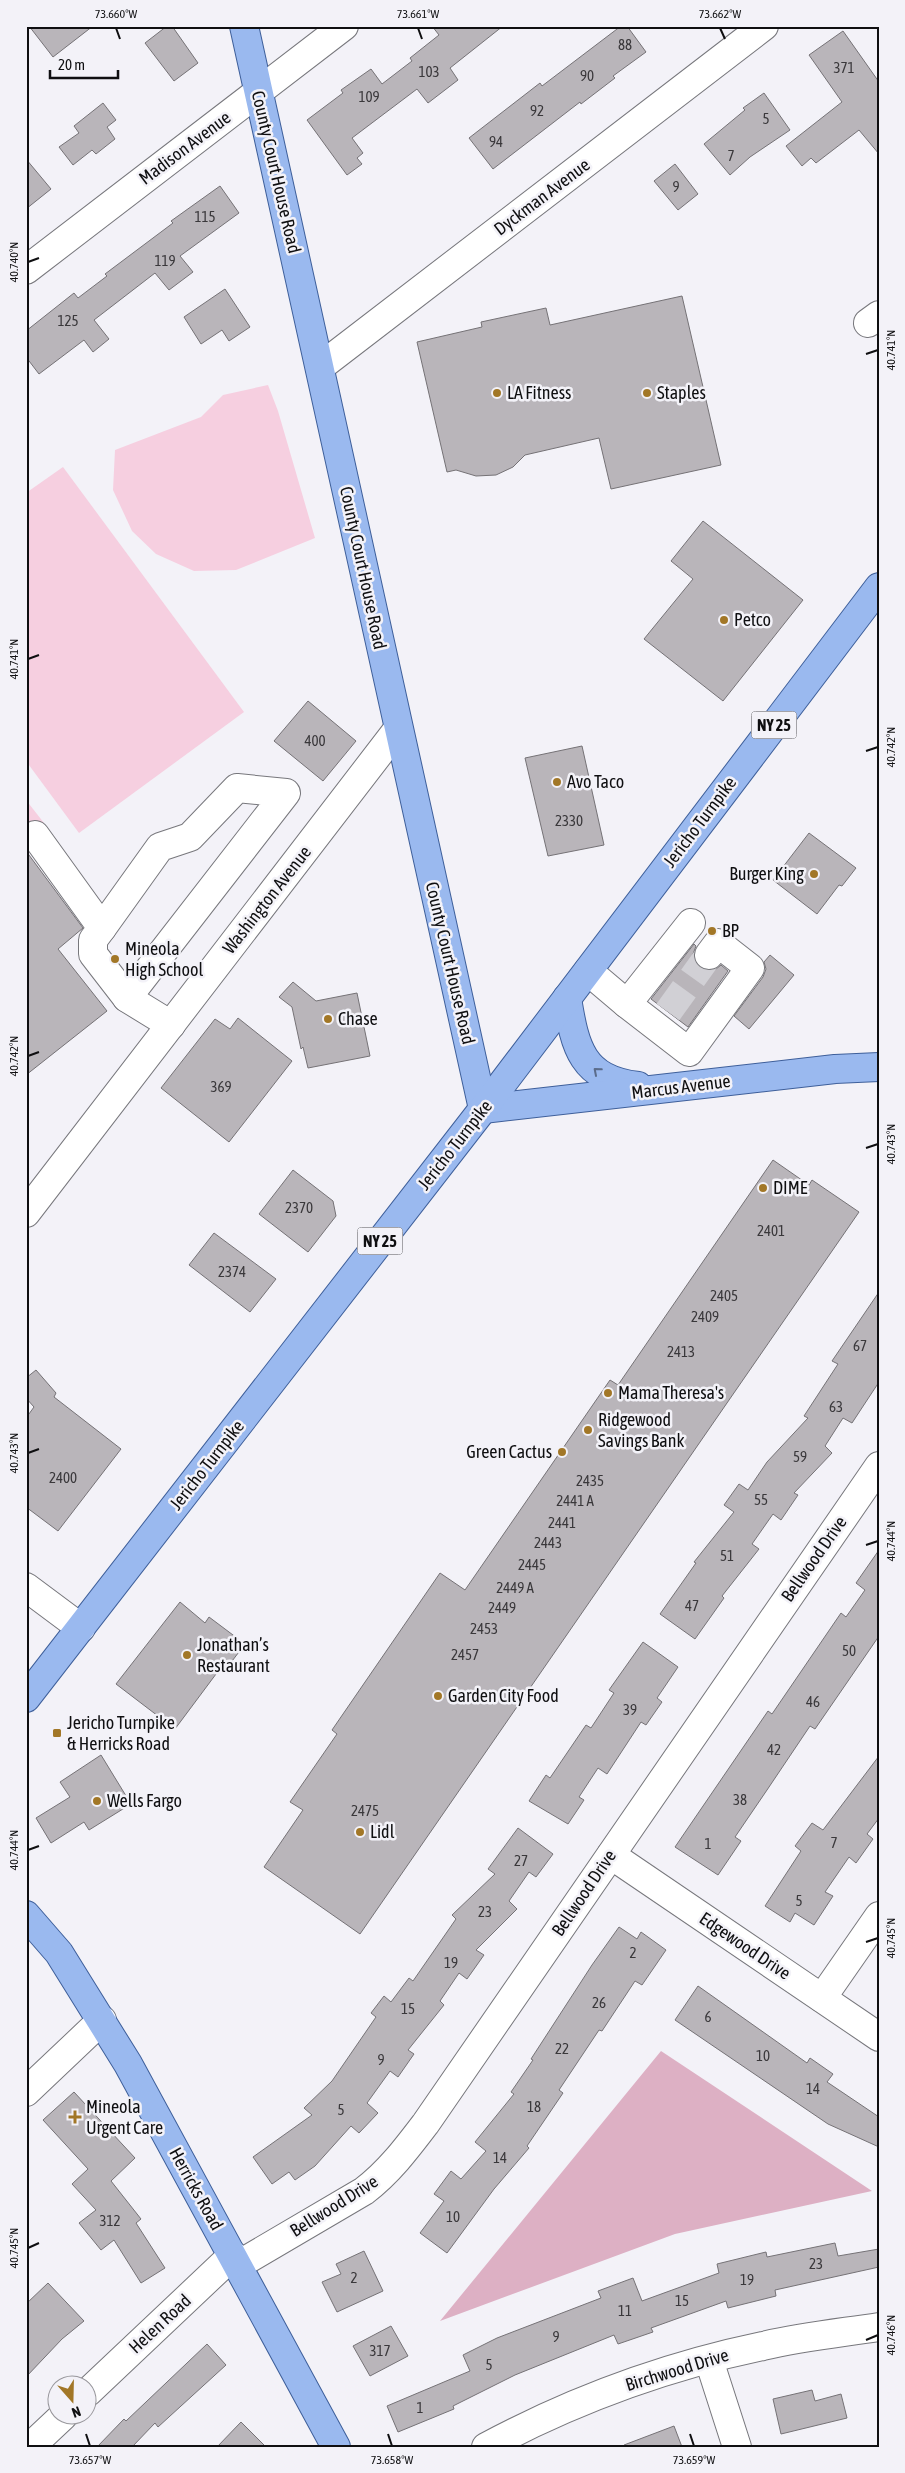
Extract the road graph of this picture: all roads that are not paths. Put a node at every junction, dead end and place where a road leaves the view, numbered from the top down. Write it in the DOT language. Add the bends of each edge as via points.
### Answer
graph roads {
  1 [pos="244,26"];
  2 [pos="344,26"];
  3 [pos="764,26"];
  4 [pos="258,92"];
  5 [pos="26,270"];
  6 [pos="320,367"];
  7 [pos="879,587"];
  8 [pos="398,729"];
  9 [pos="35,835"];
  10 [pos="691,924"];
  11 [pos="102,928"];
  12 [pos="709,956"];
  13 [pos="588,971"];
  14 [pos="127,998"];
  15 [pos="567,998"];
  16 [pos="627,1004"];
  17 [pos="171,1025"];
  18 [pos="879,1067"];
  19 [pos="695,1086"];
  20 [pos="483,1109"];
  21 [pos="26,1214"];
  22 [pos="879,1466"];
  23 [pos="26,1587"];
  24 [pos="81,1628"];
  25 [pos="26,1698"];
  26 [pos="611,1854"];
  27 [pos="26,1916"];
  28 [pos="879,1916"];
  29 [pos="822,1998"];
  30 [pos="102,2020"];
  31 [pos="879,2037"];
  32 [pos="26,2092"];
  33 [pos="235,2260"];
  34 [pos="879,2327"];
  35 [pos="709,2360"];
  36 [pos="98,2383"];
  37 [pos="52,2426"];
  38 [pos="30,2447"];
  39 [pos="336,2447"];
  40 [pos="486,2447"];
  41 [pos="737,2447"];
  1 -- 4 [label="main road, County Court House Road"];
  2 -- 4 [label="street, Madison Avenue"];
  3 -- 6 [label="street, Dyckman Avenue"];
  4 -- 5 [label="street, Madison Avenue"];
  4 -- 6 [label="main road, County Court House Road"];
  6 -- 8 [label="main road, County Court House Road"];
  7 -- 13 [label="main road, Jericho Turnpike / NY 25"];
  8 -- 17 [label="street, Washington Avenue"];
  8 -- 20 [label="main road, County Court House Road"];
  9 -- 11 [label="street"];
  10 -- 16 [label="street"];
  11 -- 14 [label="street" via="93,940 93,954"];
  11 -- 14 [label="street" via="160,847 190,837 237,788 286,793"];
  12 -- 16 [label="street" via="718,943 750,968 689,1052 663,1020"];
  13 -- 15 [label="main road, Jericho Turnpike / NY 25"];
  13 -- 16 [label="street"];
  14 -- 17 [label="street"];
  19 -- 15 [label="main road, one-way" via="638,1086 606,1078 582,1056"];
  15 -- 20 [label="main road, Jericho Turnpike / NY 25"];
  17 -- 21 [label="street, Washington Avenue"];
  18 -- 19 [label="main road, Marcus Avenue" via="835,1069"];
  19 -- 20 [label="main road, Marcus Avenue"];
  20 -- 24 [label="main road, Jericho Turnpike / NY 25"];
  22 -- 26 [label="street, Bellwood Drive"];
  23 -- 24 [label="street"];
  24 -- 25 [label="main road, Jericho Turnpike / NY 25"];
  26 -- 29 [label="street, Edgewood Drive"];
  26 -- 33 [label="street, Bellwood Drive" via="426,2123 392,2167 346,2202"];
  27 -- 30 [label="main road, Herricks Road" via="59,1953"];
  28 -- 29 [label="street"];
  29 -- 31 [label="street, Edgewood Drive"];
  30 -- 32 [label="street"];
  30 -- 33 [label="main road, Herricks Road"];
  33 -- 36 [label="street, Helen Road"];
  33 -- 39 [label="main road, Herricks Road"];
  34 -- 35 [label="street, Birchwood Drive" via="787,2341"];
  35 -- 40 [label="street, Birchwood Drive" via="650,2376 566,2409"];
  35 -- 41 [label="street"];
  37 -- 38 [label="street"];
}
